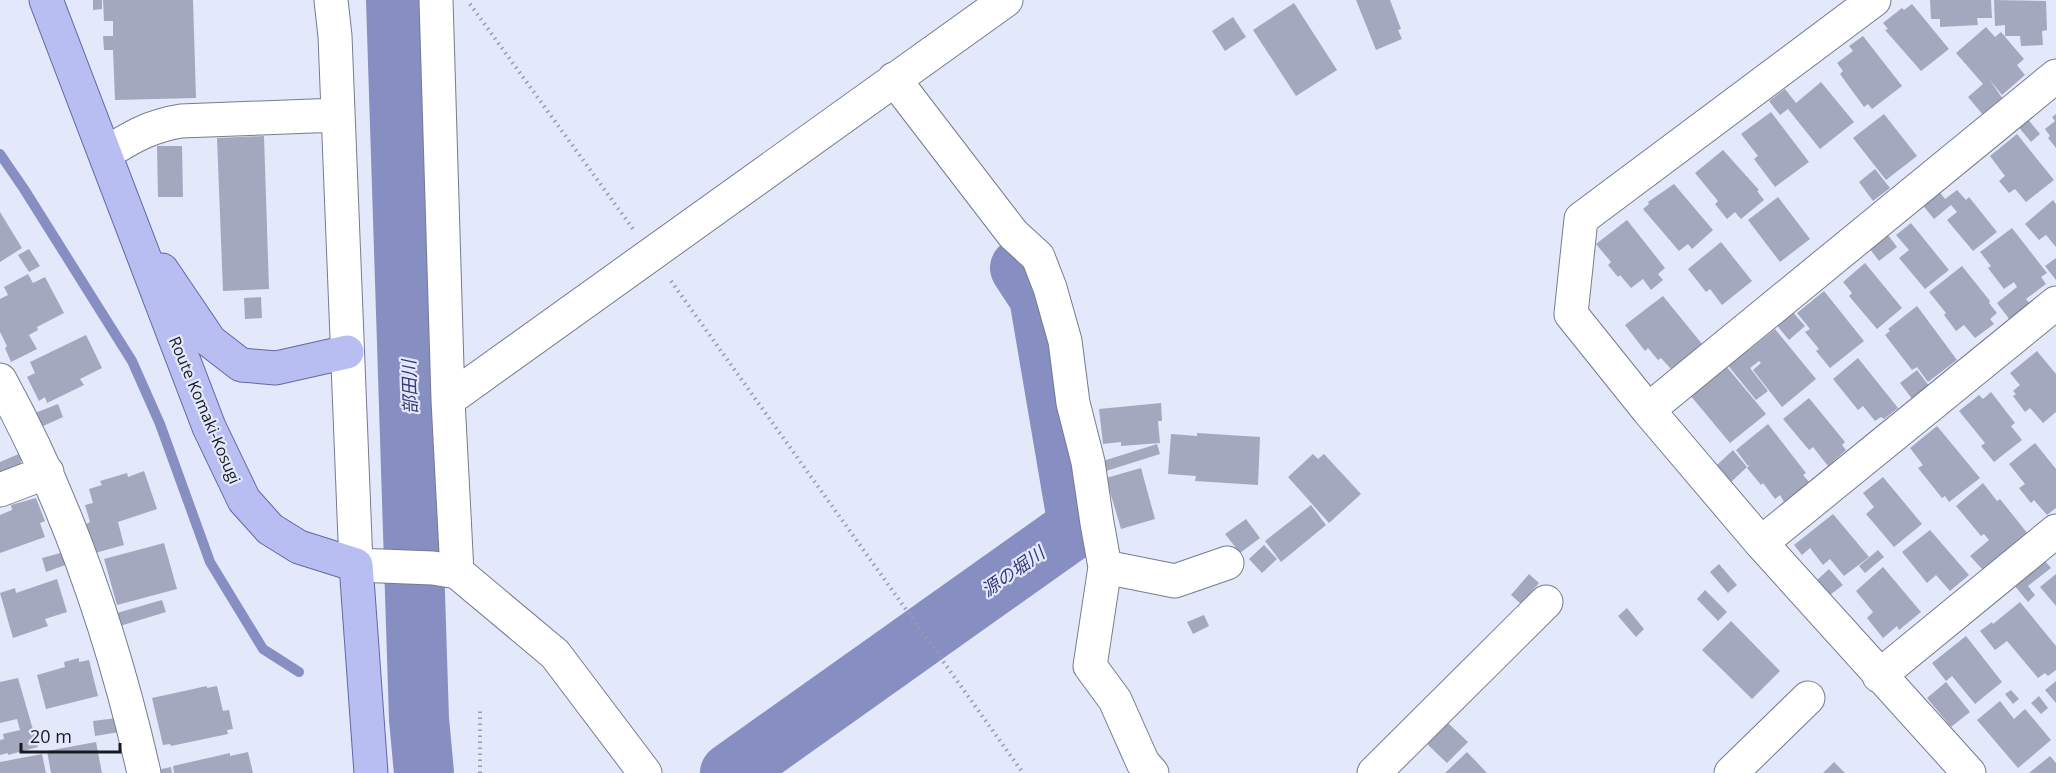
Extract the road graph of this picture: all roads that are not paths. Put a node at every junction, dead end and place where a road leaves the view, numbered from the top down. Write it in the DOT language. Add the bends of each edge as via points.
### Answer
graph roads {
  1 [pos="46,0"];
  2 [pos="331,0"];
  3 [pos="436,0"];
  4 [pos="1006,0"];
  5 [pos="1874,0"];
  6 [pos="2056,76"];
  7 [pos="894,79"];
  8 [pos="338,115"];
  9 [pos="106,153"];
  10 [pos="132,226"];
  11 [pos="2056,303"];
  12 [pos="347,352"];
  13 [pos="0,380"];
  14 [pos="448,400"];
  15 [pos="1648,410"];
  16 [pos="47,472"];
  17 [pos="0,490"];
  18 [pos="2056,531"];
  19 [pos="1761,543"];
  20 [pos="1227,563"];
  21 [pos="356,565"];
  22 [pos="1105,567"];
  23 [pos="445,570"];
  24 [pos="1546,602"];
  25 [pos="1879,676"];
  26 [pos="1808,698"];
  27 [pos="144,773"];
  28 [pos="371,773"];
  29 [pos="645,773"];
  30 [pos="1152,773"];
  31 [pos="1374,773"];
  32 [pos="1731,773"];
  33 [pos="1969,773"];
  1 -- 9 [label="main road, Route Komaki-Kosugi"];
  2 -- 8 [label="street"];
  3 -- 14 [label="street"];
  4 -- 7 [label="street"];
  5 -- 15 [label="street" via="1581,219 1571,314"];
  6 -- 15 [label="street"];
  7 -- 14 [label="street"];
  7 -- 22 [label="street" via="1013,234 1038,257 1065,341"];
  8 -- 9 [label="street" via="158,124"];
  8 -- 12 [label="street"];
  9 -- 10 [label="main road, Route Komaki-Kosugi"];
  10 -- 12 [label="main road" via="210,341 241,365 276,368"];
  10 -- 21 [label="main road, Route Komaki-Kosugi" via="209,427 244,500 270,529 299,547"];
  11 -- 19 [label="street"];
  12 -- 21 [label="street"];
  13 -- 16 [label="street"];
  14 -- 23 [label="street"];
  15 -- 19 [label="street"];
  16 -- 17 [label="street"];
  16 -- 27 [label="street" via="102,616"];
  18 -- 25 [label="street"];
  19 -- 25 [label="street"];
  20 -- 22 [label="street" via="1175,581"];
  21 -- 23 [label="street"];
  21 -- 28 [label="main road"];
  22 -- 30 [label="street" via="1090,666 1115,700 1143,763"];
  23 -- 29 [label="street" via="555,654"];
  24 -- 31 [label="street"];
  25 -- 33 [label="street"];
  26 -- 32 [label="street"];
}
